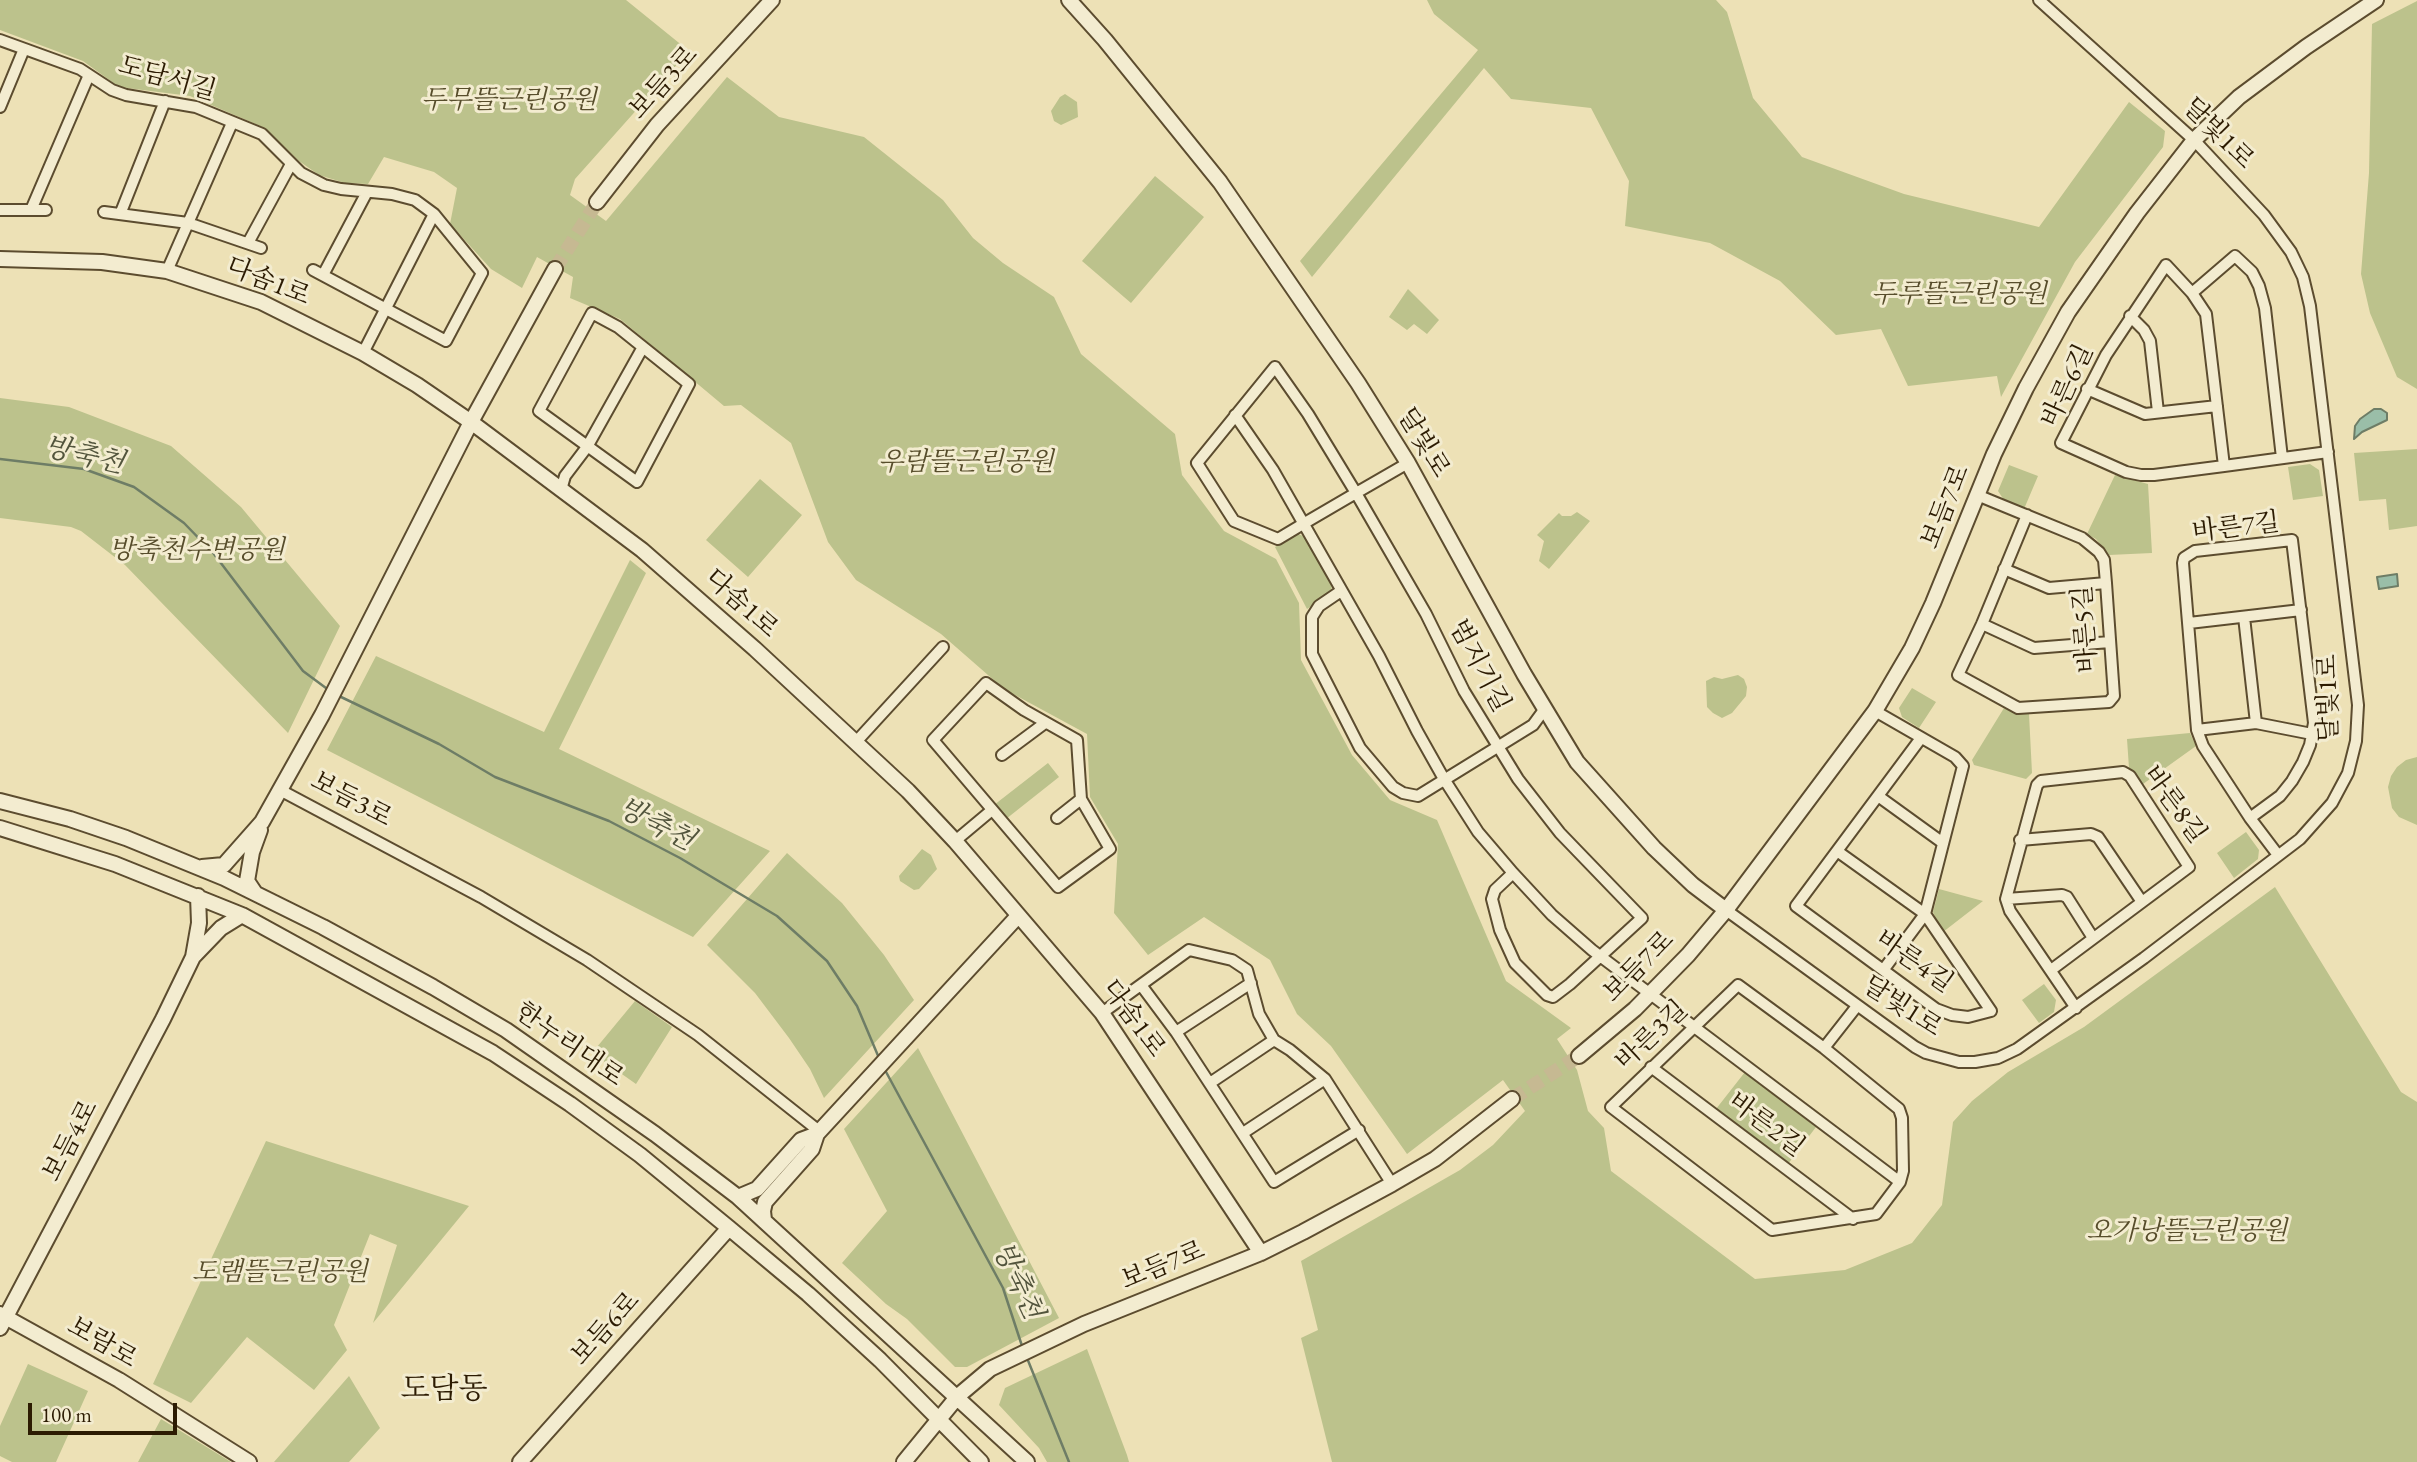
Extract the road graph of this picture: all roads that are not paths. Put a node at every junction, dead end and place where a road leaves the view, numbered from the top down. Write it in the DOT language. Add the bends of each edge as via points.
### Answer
graph roads {
  1 [pos="772,0"];
  2 [pos="1069,0"];
  3 [pos="2039,0"];
  4 [pos="2376,0"];
  5 [pos="0,40"];
  6 [pos="24,49"];
  7 [pos="89,75"];
  8 [pos="165,101"];
  9 [pos="0,107"];
  10 [pos="232,122"];
  11 [pos="2194,140"];
  12 [pos="292,164"];
  13 [pos="368,192"];
  14 [pos="597,202"];
  15 [pos="0,210"];
  16 [pos="31,210"];
  17 [pos="46,210"];
  18 [pos="104,212"];
  19 [pos="121,212"];
  20 [pos="434,214"];
  21 [pos="188,223"];
  22 [pos="248,243"];
  23 [pos="261,248"];
  24 [pos="0,259"];
  25 [pos="555,269"];
  26 [pos="167,271"];
  27 [pos="2192,293"];
  28 [pos="386,308"];
  29 [pos="2130,316"];
  30 [pos="446,341"];
  31 [pos="643,347"];
  32 [pos="456,351"];
  33 [pos="363,353"];
  34 [pos="2087,389"];
  35 [pos="2217,406"];
  36 [pos="2158,412"];
  37 [pos="1235,415"];
  38 [pos="471,422"];
  39 [pos="587,447"];
  40 [pos="2328,452"];
  41 [pos="2282,458"];
  42 [pos="1408,463"];
  43 [pos="2224,466"];
  44 [pos="561,490"];
  45 [pos="1356,493"];
  46 [pos="1977,495"];
  47 [pos="2027,516"];
  48 [pos="1303,524"];
  49 [pos="2004,569"];
  50 [pos="2106,583"];
  51 [pos="1341,590"];
  52 [pos="2301,610"];
  53 [pos="2244,617"];
  54 [pos="2189,623"];
  55 [pos="1982,624"];
  56 [pos="2110,642"];
  57 [pos="943,647"];
  58 [pos="1544,710"];
  59 [pos="1875,711"];
  60 [pos="1045,723"];
  61 [pos="2256,723"];
  62 [pos="2197,730"];
  63 [pos="2312,734"];
  64 [pos="1921,738"];
  65 [pos="855,743"];
  66 [pos="1497,747"];
  67 [pos="1002,755"];
  68 [pos="1444,779"];
  69 [pos="281,790"];
  70 [pos="1878,796"];
  71 [pos="1081,799"];
  72 [pos="0,801"];
  73 [pos="992,810"];
  74 [pos="2250,817"];
  75 [pos="1056,818"];
  76 [pos="262,822"];
  77 [pos="0,828"];
  78 [pos="2020,840"];
  79 [pos="955,841"];
  80 [pos="1943,843"];
  81 [pos="1837,851"];
  82 [pos="2278,855"];
  83 [pos="199,867"];
  84 [pos="1513,873"];
  85 [pos="254,893"];
  86 [pos="198,896"];
  87 [pos="2006,900"];
  88 [pos="2142,902"];
  89 [pos="1726,910"];
  90 [pos="1925,914"];
  91 [pos="242,915"];
  92 [pos="1018,916"];
  93 [pos="2092,938"];
  94 [pos="193,957"];
  95 [pos="1601,957"];
  96 [pos="1884,969"];
  97 [pos="2051,970"];
  98 [pos="1251,983"];
  99 [pos="1141,985"];
  100 [pos="1650,993"];
  101 [pos="1857,1006"];
  102 [pos="2076,1008"];
  103 [pos="1102,1013"];
  104 [pos="1696,1026"];
  105 [pos="1176,1032"];
  106 [pos="1274,1040"];
  107 [pos="1824,1048"];
  108 [pos="1579,1056"];
  109 [pos="1651,1067"];
  110 [pos="1325,1079"];
  111 [pos="1210,1083"];
  112 [pos="1512,1099"];
  113 [pos="1359,1130"];
  114 [pos="818,1133"];
  115 [pos="1243,1133"];
  116 [pos="1901,1176"];
  117 [pos="1392,1184"];
  118 [pos="737,1197"];
  119 [pos="1853,1219"];
  120 [pos="764,1220"];
  121 [pos="729,1228"];
  122 [pos="1261,1253"];
  123 [pos="2,1320"];
  124 [pos="958,1396"];
  125 [pos="941,1416"];
  126 [pos="250,1462"];
  127 [pos="520,1462"];
  128 [pos="904,1462"];
  129 [pos="981,1462"];
  130 [pos="1027,1462"];
  1 -- 14 [label="street, 보듬3로" via="657,125"];
  2 -- 42 [label="street, 달빛로" via="1220,183"];
  3 -- 11 [label="street, 달빛1로"];
  4 -- 11 [label="street, 보듬7로" via="2239,96"];
  5 -- 6 [label="street, 도담서길"];
  6 -- 7 [label="street, 도담서길"];
  6 -- 9 [label="street"];
  7 -- 8 [label="street, 도담서길" via="113,90"];
  7 -- 16 [label="street"];
  8 -- 10 [label="street, 도담서길" via="196,107"];
  8 -- 19 [label="street"];
  10 -- 12 [label="street, 도담서길" via="262,134"];
  10 -- 21 [label="street"];
  11 -- 40 [label="street, 달빛1로" via="2264,215 2304,277"];
  11 -- 46 [label="street, 보듬7로" via="2068,312 2026,388"];
  12 -- 13 [label="street, 도담서길" via="324,185"];
  12 -- 22 [label="street"];
  13 -- 20 [label="street, 도담서길" via="415,200"];
  13 -- 28 [label="street" via="318,273"];
  15 -- 16 [label="street"];
  16 -- 17 [label="street"];
  18 -- 19 [label="street"];
  19 -- 21 [label="street"];
  20 -- 28 [label="street"];
  20 -- 30 [label="street, 도담서길" via="482,273"];
  21 -- 22 [label="street"];
  21 -- 26 [label="street"];
  22 -- 23 [label="street"];
  24 -- 26 [label="street, 다솜1로" via="102,262"];
  25 -- 38 [label="street, 보듬3로"];
  26 -- 33 [label="street, 다솜1로" via="261,302"];
  27 -- 29 [label="street, 바른6길" via="2166,265"];
  27 -- 35 [label="street" via="2206,314"];
  27 -- 41 [label="street" via="2235,256 2252,272 2265,308"];
  28 -- 30 [label="street"];
  28 -- 33 [label="street"];
  29 -- 34 [label="street, 바른6길"];
  29 -- 36 [label="street" via="2148,334"];
  30 -- 32 [label="street"];
  31 -- 39 [label="street"];
  31 -- 39 [label="street" via="689,384 637,482"];
  31 -- 39 [label="street" via="592,313 539,411"];
  33 -- 38 [label="street, 다솜1로"];
  34 -- 36 [label="street" via="2145,414"];
  34 -- 43 [label="street, 바른6길" via="2061,443 2141,475"];
  35 -- 36 [label="street"];
  35 -- 43 [label="street"];
  37 -- 45 [label="street, 범지기길" via="1275,367"];
  37 -- 48 [label="street"];
  37 -- 48 [label="street" via="1197,463 1234,521 1278,539"];
  38 -- 44 [label="street, 다솜1로"];
  38 -- 69 [label="street, 보듬3로"];
  39 -- 44 [label="street" via="565,476"];
  40 -- 41 [label="street, 바른6길"];
  40 -- 82 [label="street, 달빛1로" via="2358,705 2357,741 2348,773 2332,803"];
  41 -- 43 [label="street, 바른6길"];
  42 -- 45 [label="street"];
  42 -- 58 [label="street, 달빛로"];
  44 -- 65 [label="street, 다솜1로" via="648,554"];
  45 -- 48 [label="street"];
  45 -- 66 [label="street, 범지기길"];
  46 -- 47 [label="street, 바른5길"];
  46 -- 59 [label="street, 보듬7로" via="1912,648"];
  47 -- 49 [label="street, 바른5길"];
  47 -- 50 [label="street, 바른5길" via="2091,544 2104,560"];
  48 -- 51 [label="street"];
  49 -- 50 [label="street" via="2043,587"];
  49 -- 55 [label="street, 바른5길"];
  50 -- 56 [label="street, 바른5길"];
  51 -- 68 [label="street"];
  51 -- 68 [label="street" via="1312,617 1312,654 1360,748 1393,787 1404,793 1418,796"];
  52 -- 53 [label="street"];
  52 -- 54 [label="street, 바른7길" via="2292,540 2183,558"];
  52 -- 63 [label="street, 바른7길"];
  53 -- 54 [label="street"];
  53 -- 61 [label="street"];
  54 -- 62 [label="street, 바른7길"];
  55 -- 56 [label="street" via="2034,648"];
  55 -- 56 [label="street, 바른5길" via="1958,675 2018,708 2109,702 2114,696"];
  57 -- 65 [label="street"];
  58 -- 66 [label="street" via="1533,725"];
  58 -- 89 [label="street, 달빛로" via="1577,762 1617,808 1693,885"];
  59 -- 64 [label="street, 바른4길"];
  59 -- 89 [label="street, 보듬7로"];
  60 -- 67 [label="street"];
  60 -- 71 [label="street" via="1077,740"];
  60 -- 73 [label="street" via="986,683 933,740"];
  61 -- 62 [label="street"];
  61 -- 63 [label="street"];
  62 -- 74 [label="street, 바른7길"];
  63 -- 74 [label="street, 바른7길" via="2292,782"];
  64 -- 70 [label="street, 바른4길"];
  64 -- 80 [label="street, 바른4길" via="1963,766"];
  65 -- 79 [label="street, 다솜1로"];
  66 -- 68 [label="street"];
  66 -- 95 [label="street, 범지기길" via="1560,833 1642,918"];
  68 -- 84 [label="street" via="1478,832"];
  69 -- 76 [label="street"];
  69 -- 114 [label="street, 보듬3로" via="481,897 586,960 698,1035"];
  70 -- 80 [label="street"];
  70 -- 81 [label="street, 바른4길"];
  71 -- 73 [label="street" via="1110,849 1058,887"];
  71 -- 75 [label="street"];
  72 -- 83 [label="street, 한누리대로" via="82,823"];
  73 -- 79 [label="street"];
  74 -- 82 [label="street"];
  76 -- 83 [label="street" via="224,865"];
  76 -- 85 [label="street" via="247,881"];
  77 -- 86 [label="street, 한누리대로"];
  78 -- 87 [label="street, 바른8길"];
  78 -- 88 [label="street" via="2098,837"];
  78 -- 88 [label="street, 바른8길" via="2042,780 2127,774 2189,866"];
  79 -- 92 [label="street, 다솜1로"];
  80 -- 90 [label="street, 바른4길"];
  81 -- 90 [label="street"];
  81 -- 96 [label="street, 바른4길" via="1796,906"];
  82 -- 102 [label="street, 달빛1로"];
  83 -- 85 [label="street, 한누리대로"];
  84 -- 95 [label="street"];
  84 -- 95 [label="street, 범지기길" via="1492,899 1510,954 1527,977 1553,997"];
  85 -- 118 [label="street, 한누리대로" via="506,1030"];
  86 -- 91 [label="street, 한누리대로"];
  86 -- 94 [label="street"];
  87 -- 93 [label="street" via="2067,897"];
  87 -- 97 [label="street"];
  88 -- 93 [label="street, 바른8길"];
  89 -- 100 [label="street, 보듬7로"];
  89 -- 101 [label="street, 달빛1로"];
  90 -- 96 [label="street"];
  90 -- 96 [label="street, 바른4길" via="1991,1011 1968,1017 1952,1015"];
  91 -- 94 [label="street"];
  91 -- 121 [label="street, 한누리대로" via="493,1053 570,1104"];
  92 -- 103 [label="street, 다솜1로"];
  92 -- 114 [label="street"];
  93 -- 97 [label="street, 바른8길"];
  94 -- 123 [label="street, 보듬4로"];
  95 -- 100 [label="street"];
  97 -- 102 [label="street"];
  98 -- 99 [label="street" via="1247,970 1232,960 1189,950"];
  98 -- 105 [label="street"];
  98 -- 106 [label="street" via="1259,1014"];
  99 -- 103 [label="street"];
  99 -- 105 [label="street"];
  100 -- 104 [label="street"];
  100 -- 108 [label="street, 보듬7로"];
  101 -- 102 [label="street, 달빛1로" via="1926,1053 1959,1062 1998,1058"];
  101 -- 107 [label="street"];
  103 -- 122 [label="street, 다솜1로"];
  104 -- 107 [label="street, 바른3길" via="1738,985"];
  104 -- 109 [label="street, 바른3길"];
  104 -- 116 [label="street"];
  105 -- 111 [label="street"];
  106 -- 110 [label="street"];
  106 -- 111 [label="street"];
  107 -- 116 [label="street, 바른3길" via="1899,1108"];
  109 -- 119 [label="street, 바른2길"];
  109 -- 119 [label="street, 바른3길" via="1611,1107 1761,1222 1772,1230"];
  110 -- 113 [label="street"];
  110 -- 115 [label="street"];
  111 -- 115 [label="street"];
  112 -- 117 [label="street, 보듬7로" via="1435,1159"];
  113 -- 115 [label="street" via="1274,1182"];
  113 -- 117 [label="street"];
  114 -- 118 [label="street" via="801,1140 757,1189"];
  114 -- 120 [label="street" via="812,1149 765,1202"];
  116 -- 119 [label="street" via="1876,1214"];
  117 -- 122 [label="street, 보듬7로"];
  118 -- 120 [label="street, 한누리대로"];
  120 -- 124 [label="street, 한누리대로"];
  121 -- 125 [label="street, 한누리대로"];
  121 -- 127 [label="street, 보듬6로"];
  122 -- 124 [label="street, 보듬7로" via="1044,1342 990,1369"];
  123 -- 126 [label="street, 보람로" via="119,1380"];
  124 -- 125 [label="street"];
  124 -- 130 [label="street, 한누리대로"];
  125 -- 128 [label="street"];
  125 -- 129 [label="street, 한누리대로"];
}
